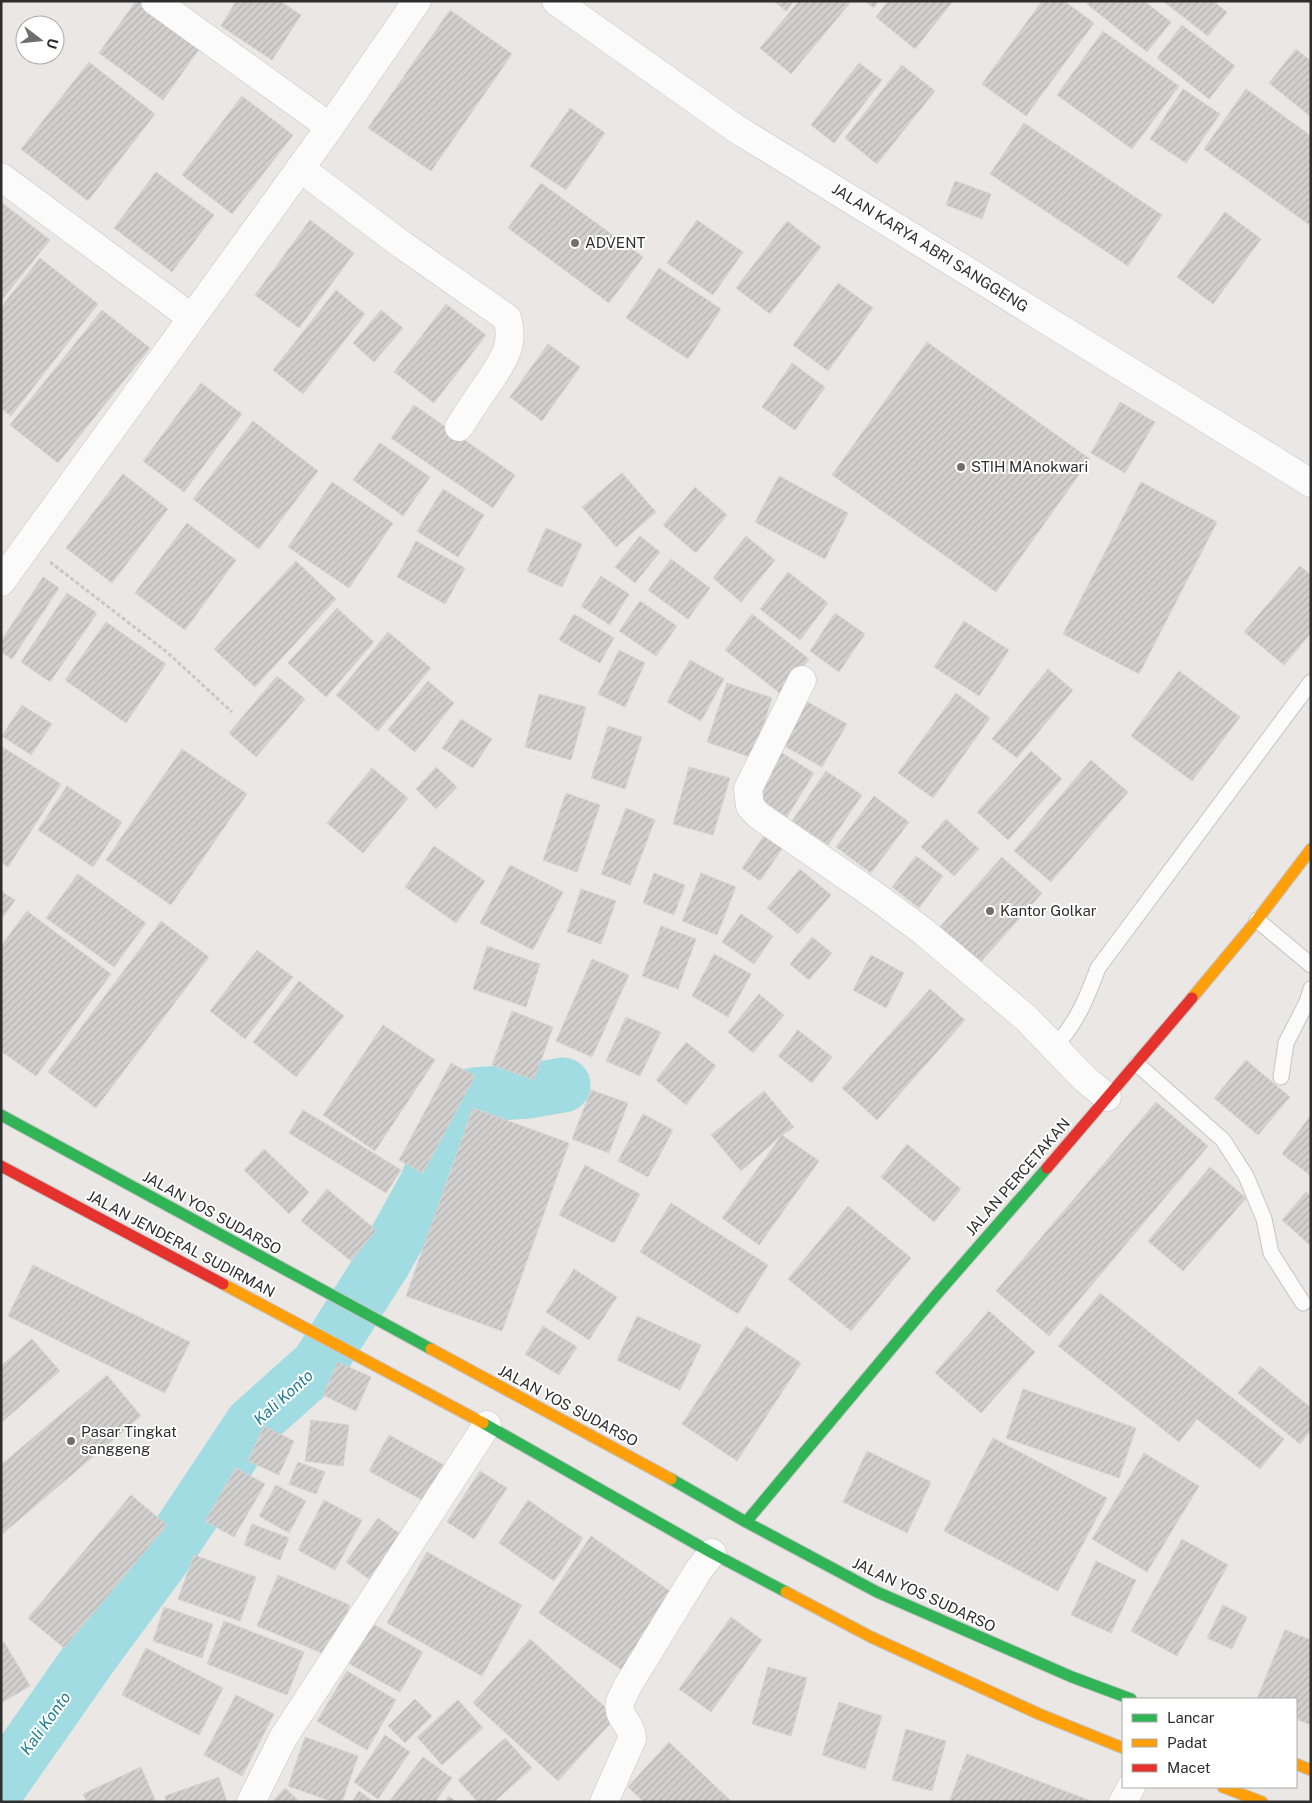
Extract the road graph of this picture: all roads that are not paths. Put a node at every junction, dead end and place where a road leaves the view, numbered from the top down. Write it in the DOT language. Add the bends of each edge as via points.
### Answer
graph roads {
  1 [pos="155,1"];
  2 [pos="417,1"];
  3 [pos="556,1"];
  4 [pos="330,127"];
  5 [pos="300,168"];
  6 [pos="1,177"];
  7 [pos="192,318"];
  8 [pos="459,427"];
  9 [pos="1311,483"];
  10 [pos="1,582"];
  11 [pos="802,680"];
  12 [pos="1311,682"];
  13 [pos="1311,850"];
  14 [pos="1257,920"];
  15 [pos="1311,965"];
  16 [pos="1311,989"];
  17 [pos="1054,1048"];
  18 [pos="1137,1064"];
  19 [pos="1281,1077"];
  20 [pos="1106,1097"];
  21 [pos="1,1115"];
  22 [pos="1,1166"];
  23 [pos="1303,1303"];
  24 [pos="487,1425"];
  25 [pos="746,1522"];
  26 [pos="712,1553"];
  27 [pos="1128,1698"];
  28 [pos="1122,1748"];
  29 [pos="1297,1764"];
  30 [pos="1311,1770"];
  31 [pos="1130,1788"];
  32 [pos="1226,1788"];
  33 [pos="251,1802"];
  34 [pos="604,1802"];
  35 [pos="1123,1802"];
  36 [pos="1262,1802"];
  1 -- 4 [label="street"];
  2 -- 4 [label="street"];
  3 -- 9 [label="street, JALAN KARYA ABRI SANGGENG" via="735,128"];
  4 -- 5 [label="street"];
  5 -- 7 [label="street"];
  5 -- 8 [label="street" via="507,318 511,328 504,362"];
  6 -- 7 [label="street"];
  7 -- 10 [label="street"];
  11 -- 17 [label="street" via="748,789 750,806 758,816 924,932 1026,1018"];
  12 -- 17 [label="lane" via="1098,968 1070,1030"];
  13 -- 14 [label="main road, JALAN PERCETAKAN"];
  14 -- 15 [label="lane"];
  14 -- 18 [label="main road, JALAN PERCETAKAN"];
  16 -- 19 [label="lane" via="1286,1043"];
  17 -- 20 [label="street"];
  18 -- 20 [label="main road, JALAN PERCETAKAN"];
  18 -- 23 [label="lane" via="1223,1140 1246,1176 1264,1219 1271,1253"];
  20 -- 25 [label="main road, JALAN PERCETAKAN"];
  21 -- 25 [label="main road, JALAN YOS SUDARSO"];
  22 -- 24 [label="main road, JALAN JENDERAL SUDIRMAN"];
  24 -- 26 [label="main road"];
  24 -- 33 [label="street" via="283,1738"];
  25 -- 27 [label="main road, JALAN YOS SUDARSO" via="877,1592 1072,1678"];
  26 -- 28 [label="main road" via="871,1637 1039,1714"];
  26 -- 34 [label="street" via="627,1687 620,1712 632,1739"];
  29 -- 30 [label="main road"];
  31 -- 35 [label="street"];
  32 -- 36 [label="main road"];
}
